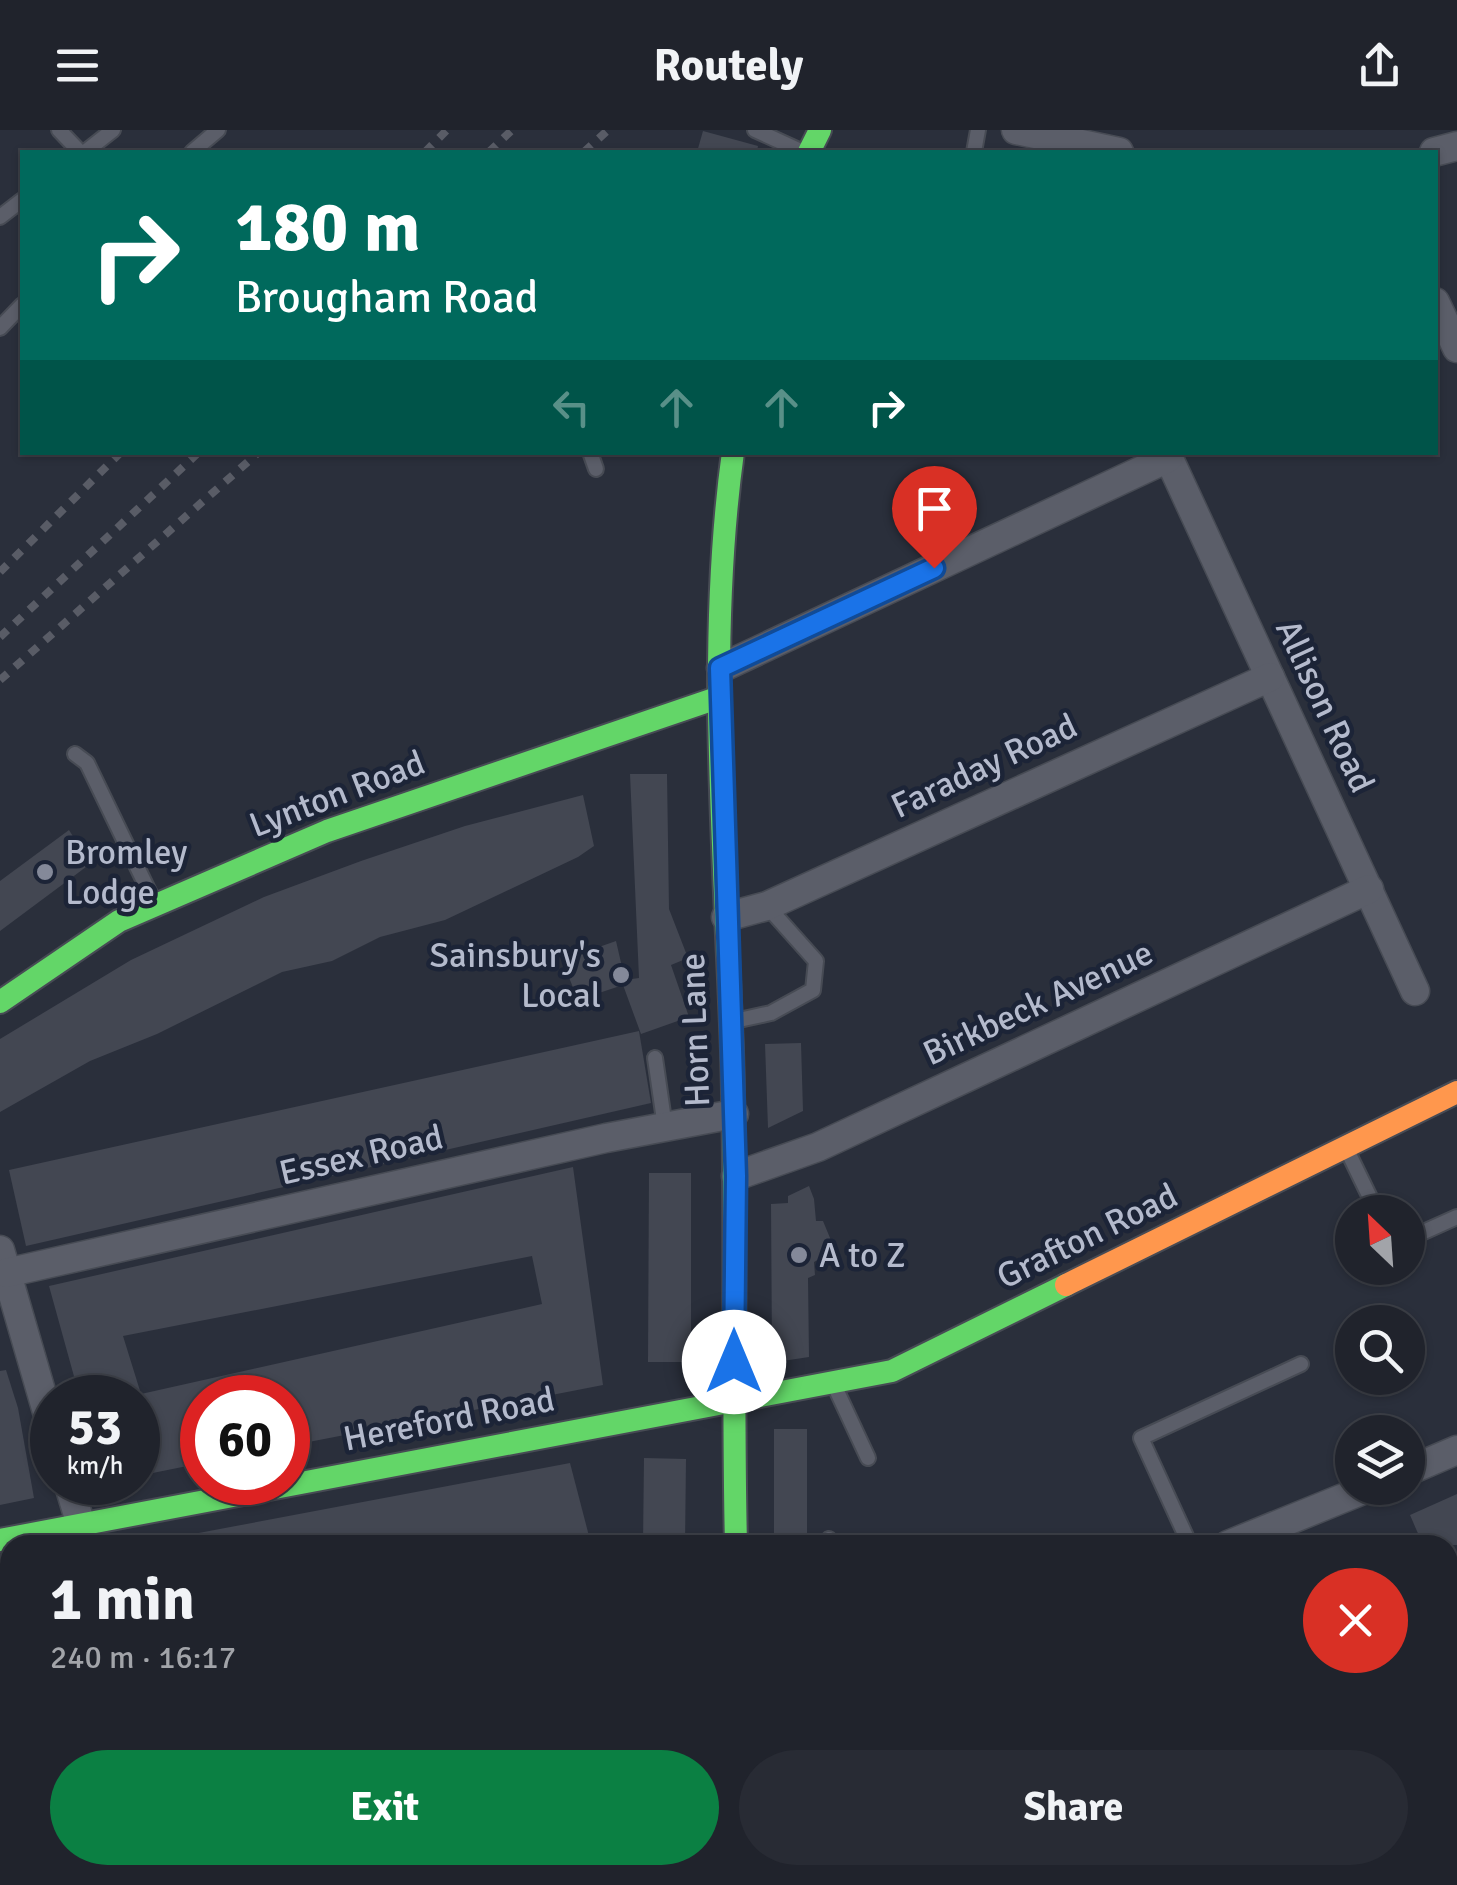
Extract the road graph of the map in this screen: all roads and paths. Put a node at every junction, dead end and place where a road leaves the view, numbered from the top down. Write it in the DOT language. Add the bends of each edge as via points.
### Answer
graph roads {
  1 [pos="60,130"];
  2 [pos="114,130"];
  3 [pos="218,130"];
  4 [pos="755,130"];
  5 [pos="1016,130"];
  6 [pos="80,150"];
  7 [pos="85,150"];
  8 [pos="194,150"];
  9 [pos="801,150"];
  10 [pos="1111,150"];
  11 [pos="20,202"];
  12 [pos="0,218"];
  13 [pos="20,307"];
  14 [pos="1438,308"];
  15 [pos="0,328"];
  16 [pos="1457,348"];
  17 [pos="591,455"];
  18 [pos="734,455"];
  19 [pos="1167,455"];
  20 [pos="596,469"];
  21 [pos="720,668"];
  22 [pos="1270,677"];
  23 [pos="720,698"];
  24 [pos="75,754"];
  25 [pos="1369,890"];
  26 [pos="155,906"];
  27 [pos="767,906"];
  28 [pos="726,917"];
  29 [pos="1416,991"];
  30 [pos="0,1002"];
  31 [pos="730,1022"];
  32 [pos="655,1058"];
  33 [pos="1457,1092"];
  34 [pos="734,1114"];
  35 [pos="666,1127"];
  36 [pos="1346,1147"];
  37 [pos="736,1176"];
  38 [pos="1368,1195"];
  39 [pos="1457,1217"];
  40 [pos="1425,1231"];
  41 [pos="3,1262"];
  42 [pos="1301,1364"];
  43 [pos="36,1375"];
  44 [pos="832,1382"];
  45 [pos="734,1400"];
  46 [pos="1457,1450"];
  47 [pos="868,1458"];
  48 [pos="1425,1464"];
  49 [pos="1335,1501"];
  50 [pos="75,1505"];
  51 [pos="81,1526"];
  52 [pos="39,1535"];
  53 [pos="736,1535"];
  54 [pos="1185,1535"];
  55 [pos="1253,1535"];
  1 -- 6 [label="lane"];
  2 -- 7 [label="lane"];
  3 -- 8 [label="lane"];
  4 -- 9 [label="lane"];
  5 -- 10 [label="street"];
  11 -- 12 [label="lane"];
  13 -- 15 [label="lane"];
  14 -- 16 [label="street"];
  17 -- 20 [label="lane"];
  18 -- 21 [label="street, Horn Lane"];
  19 -- 21 [label="street"];
  19 -- 22 [label="street, Allison Road"];
  21 -- 23 [label="street, Horn Lane"];
  22 -- 25 [label="street, Allison Road"];
  22 -- 27 [label="street, Faraday Road"];
  23 -- 26 [label="street, Lynton Road" via="327,831"];
  23 -- 28 [label="street, Horn Lane"];
  24 -- 26 [label="lane" via="86,763"];
  25 -- 29 [label="street, Allison Road"];
  25 -- 37 [label="street, Birkbeck Avenue" via="818,1147"];
  26 -- 30 [label="street, Lynton Road" via="119,921"];
  27 -- 28 [label="street, Faraday Road"];
  27 -- 31 [label="lane" via="816,961 814,990 771,1013"];
  28 -- 31 [label="street, Horn Lane"];
  31 -- 34 [label="street, Horn Lane"];
  32 -- 35 [label="lane"];
  33 -- 36 [label="street, Grafton Road"];
  34 -- 35 [label="street, Essex Road"];
  34 -- 37 [label="street, Horn Lane"];
  35 -- 41 [label="street, Essex Road"];
  36 -- 38 [label="lane"];
  36 -- 44 [label="street, Grafton Road" via="892,1371"];
  37 -- 45 [label="street, Horn Lane"];
  39 -- 40 [label="lane"];
  41 -- 43 [label="street"];
  42 -- 54 [label="lane" via="1141,1438"];
  44 -- 45 [label="street, Grafton Road"];
  44 -- 47 [label="lane"];
  45 -- 51 [label="street, Hereford Road"];
  45 -- 53 [label="street, Horn Lane"];
  46 -- 48 [label="street"];
  49 -- 55 [label="street"];
  50 -- 51 [label="street"];
  51 -- 52 [label="street, Hereford Road"];
}
